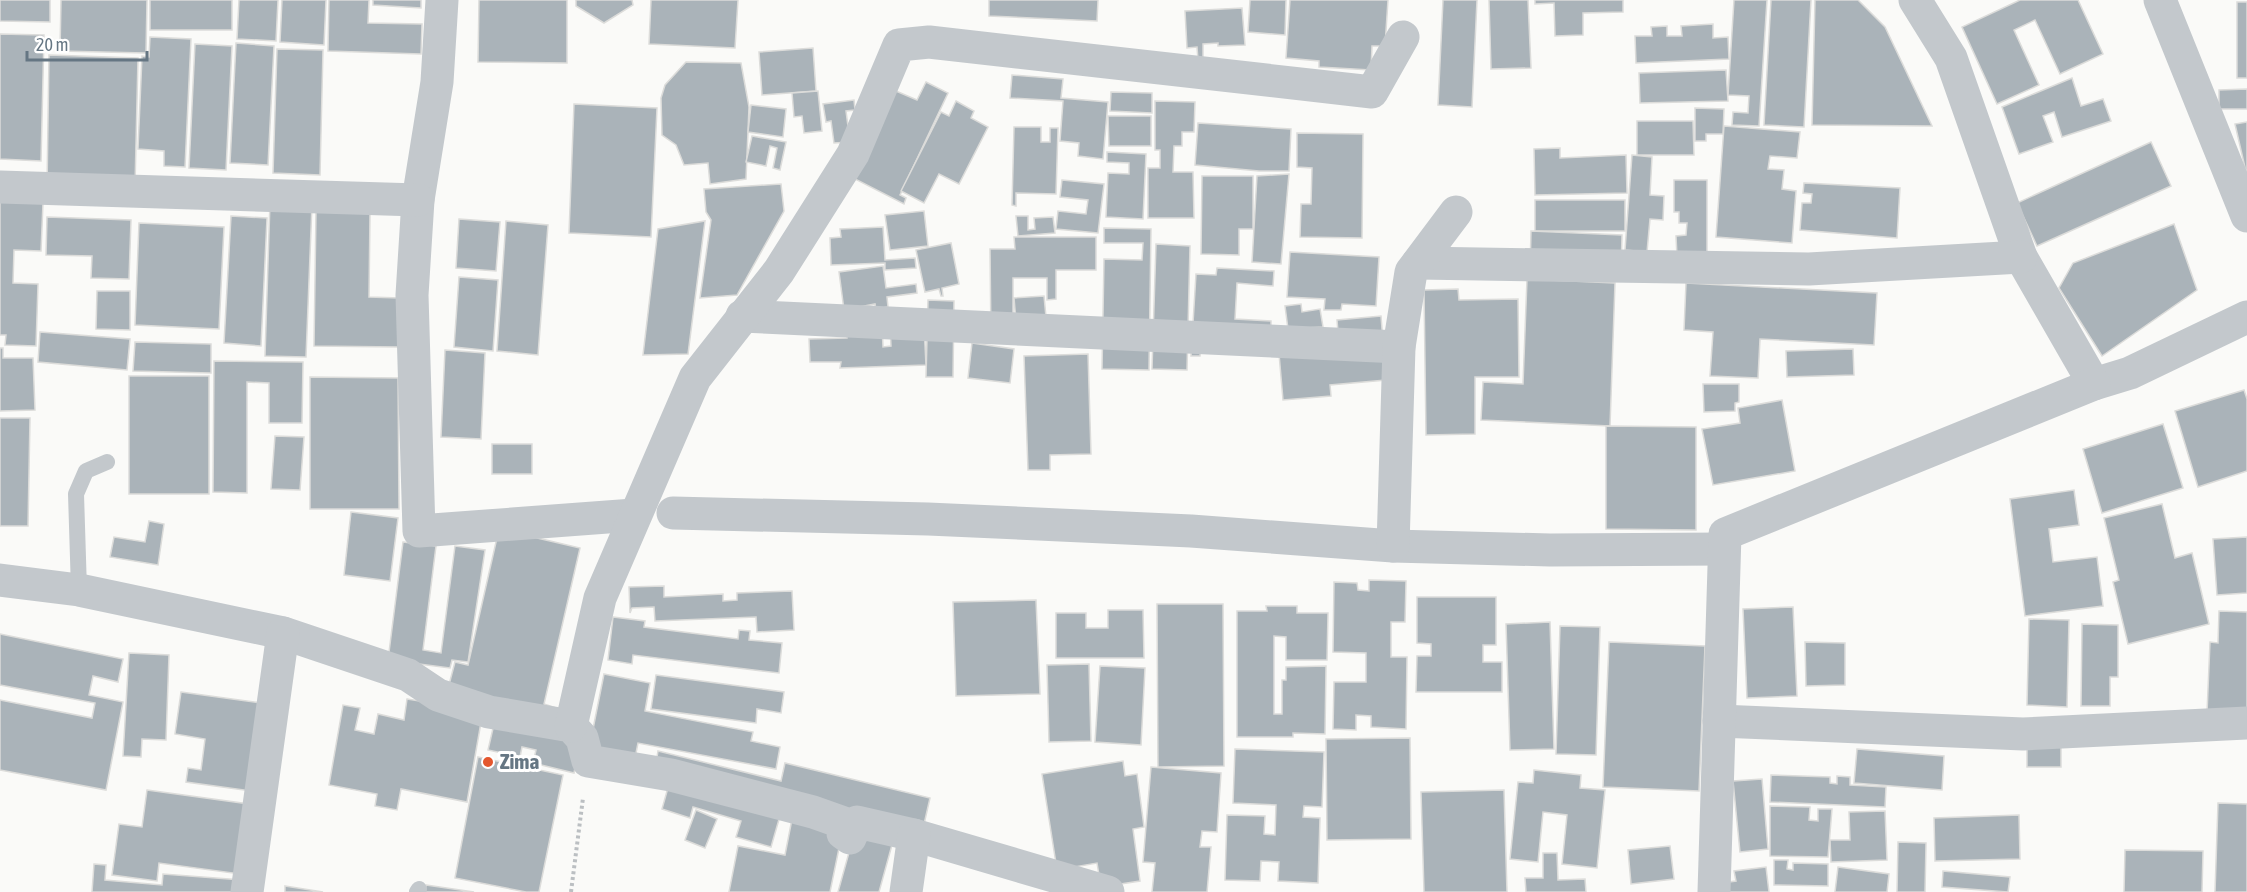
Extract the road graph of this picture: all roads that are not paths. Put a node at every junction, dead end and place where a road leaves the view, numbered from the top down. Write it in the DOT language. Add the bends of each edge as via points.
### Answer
graph roads {
  1 [pos="442,0"];
  2 [pos="1915,0"];
  3 [pos="2160,0"];
  4 [pos="1403,37"];
  5 [pos="0,187"];
  6 [pos="418,200"];
  7 [pos="1456,212"];
  8 [pos="2247,216"];
  9 [pos="2021,257"];
  10 [pos="1418,263"];
  11 [pos="742,316"];
  12 [pos="2247,317"];
  13 [pos="1399,347"];
  14 [pos="2094,384"];
  15 [pos="107,462"];
  16 [pos="674,513"];
  17 [pos="634,515"];
  18 [pos="1393,546"];
  19 [pos="1724,549"];
  20 [pos="0,580"];
  21 [pos="79,590"];
  22 [pos="283,633"];
  23 [pos="1719,721"];
  24 [pos="2247,723"];
  25 [pos="571,726"];
  26 [pos="914,835"];
  27 [pos="247,892"];
  28 [pos="906,892"];
  29 [pos="1108,892"];
  30 [pos="1714,892"];
  1 -- 6 [label="street" via="438,82"];
  2 -- 9 [label="street" via="1951,58"];
  3 -- 8 [label="street"];
  4 -- 11 [label="street" via="1372,92 929,42 899,45 853,154 779,271"];
  5 -- 6 [label="street"];
  6 -- 17 [label="street" via="412,295 419,531"];
  7 -- 10 [label="street"];
  9 -- 10 [label="street" via="1809,269"];
  9 -- 14 [label="street"];
  10 -- 13 [label="street" via="1412,272"];
  11 -- 13 [label="street"];
  11 -- 17 [label="street" via="695,378"];
  12 -- 14 [label="street" via="2130,373"];
  13 -- 18 [label="street"];
  14 -- 19 [label="street" via="1725,534"];
  15 -- 21 [label="lane" via="86,471 76,494"];
  16 -- 18 [label="street" via="1191,531"];
  17 -- 25 [label="street" via="600,598"];
  18 -- 19 [label="street"];
  19 -- 23 [label="street"];
  20 -- 21 [label="street"];
  21 -- 22 [label="street"];
  22 -- 25 [label="street" via="408,675 438,695 489,712"];
  22 -- 27 [label="street"];
  23 -- 24 [label="street" via="2023,734"];
  23 -- 30 [label="street"];
  25 -- 26 [label="street" via="582,738 588,761 670,776 813,812 844,823 843,834 850,838 857,822"];
  26 -- 28 [label="street"];
  26 -- 29 [label="street"];
}
